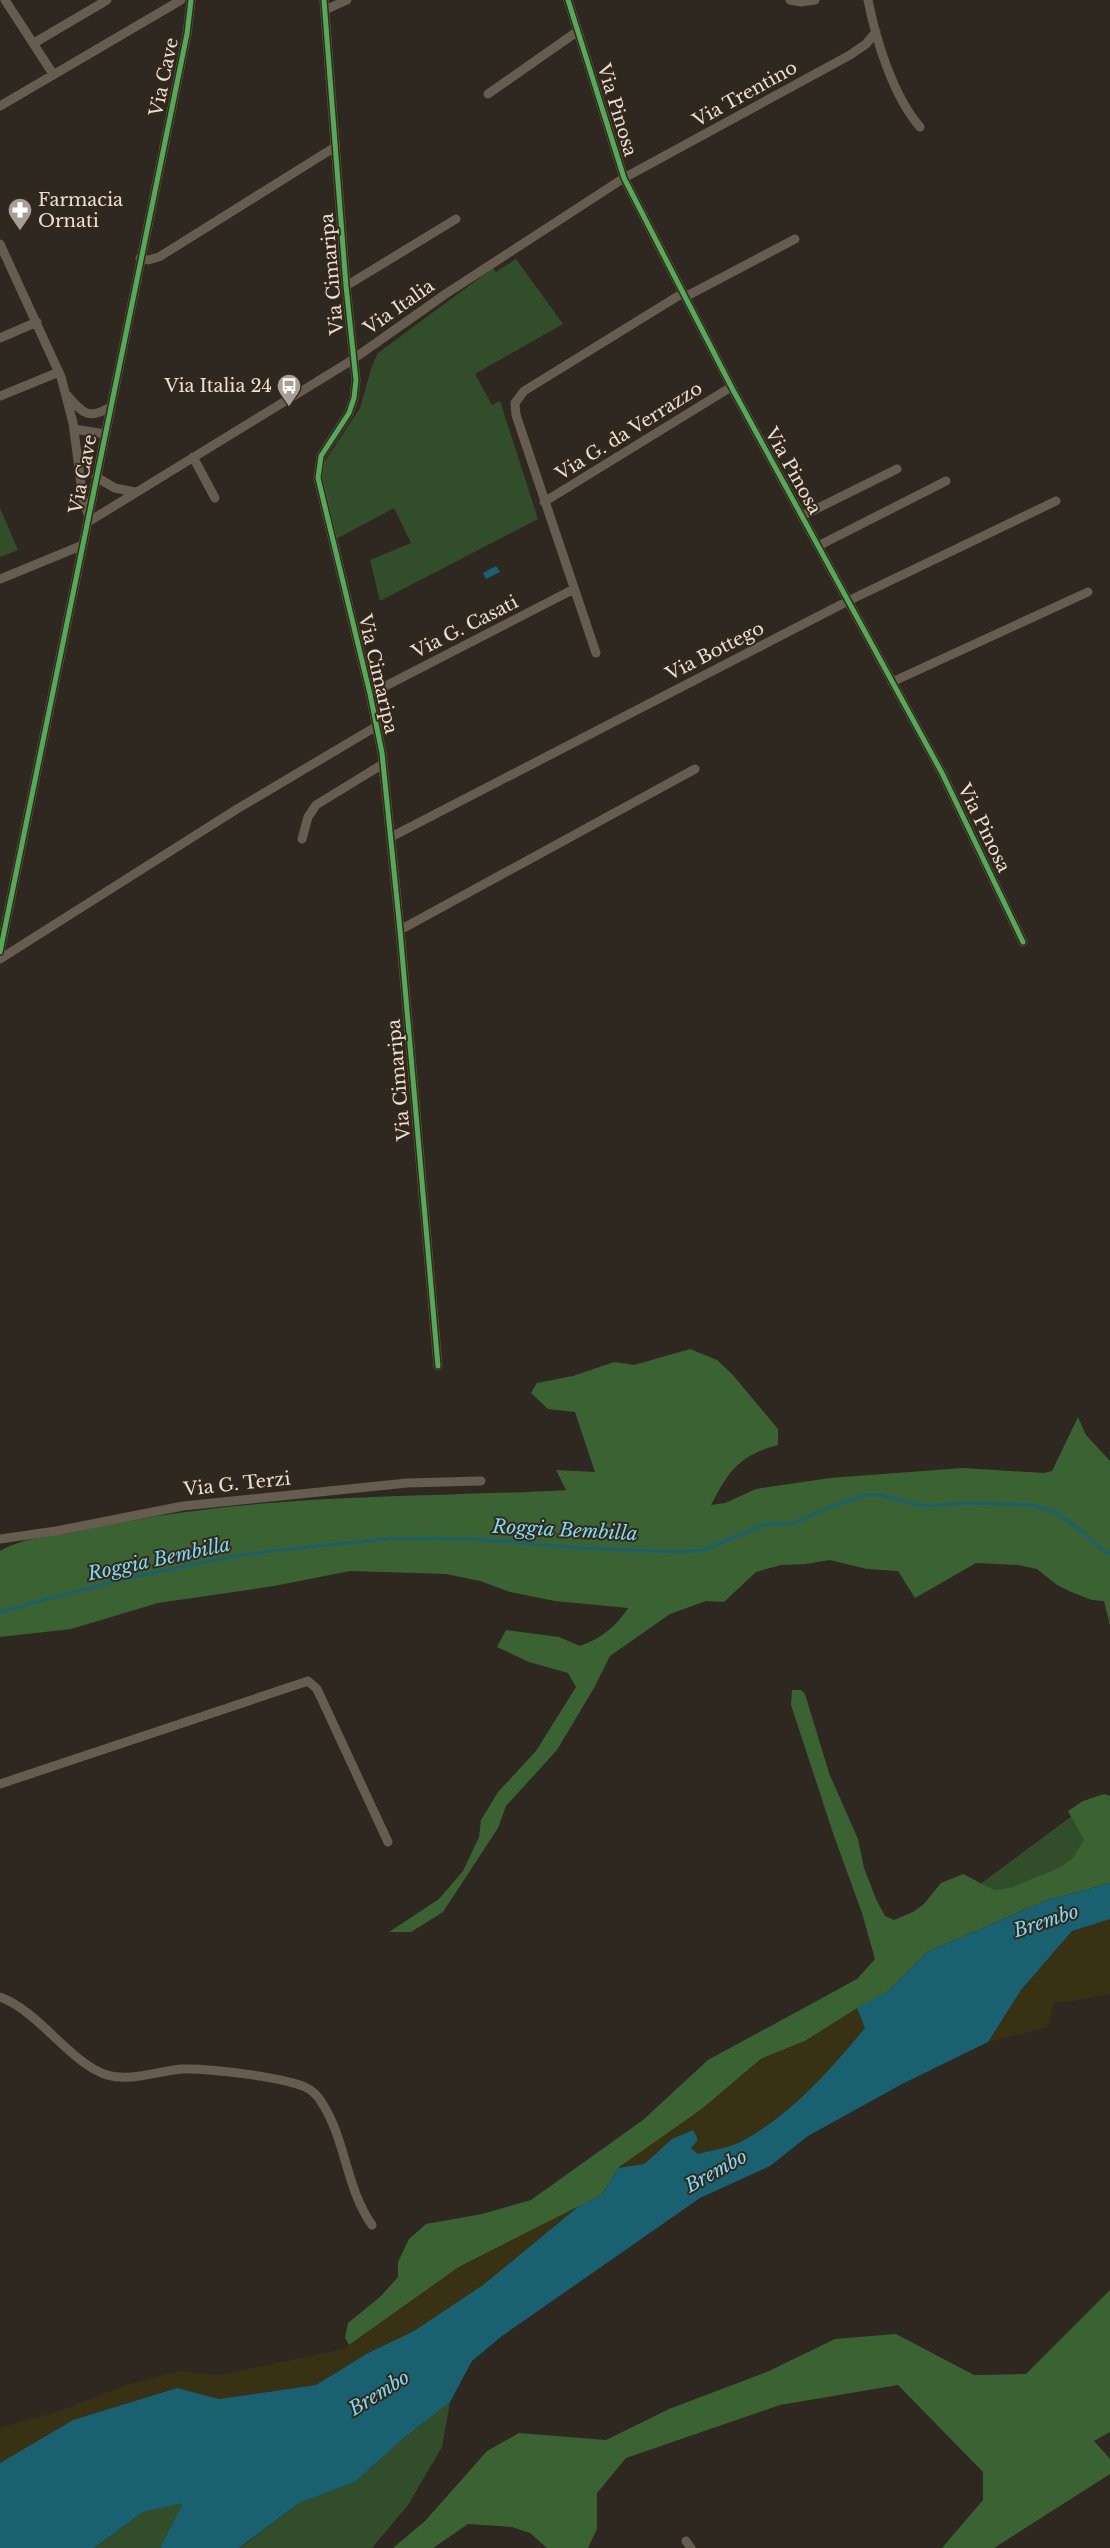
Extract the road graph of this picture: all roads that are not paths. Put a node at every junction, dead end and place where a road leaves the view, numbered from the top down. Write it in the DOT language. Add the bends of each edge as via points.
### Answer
graph roads {
  1 [pos="6,0"];
  2 [pos="107,0"];
  3 [pos="181,0"];
  4 [pos="192,0"];
  5 [pos="347,0"];
  6 [pos="568,0"];
  7 [pos="790,0"];
  8 [pos="815,0"];
  9 [pos="868,0"];
  10 [pos="324,5"];
  11 [pos="578,31"];
  12 [pos="876,32"];
  13 [pos="34,43"];
  14 [pos="53,74"];
  15 [pos="488,94"];
  16 [pos="0,106"];
  17 [pos="920,127"];
  18 [pos="335,148"];
  19 [pos="624,178"];
  20 [pos="456,219"];
  21 [pos="795,239"];
  22 [pos="0,244"];
  23 [pos="140,258"];
  24 [pos="4,264"];
  25 [pos="346,286"];
  26 [pos="684,295"];
  27 [pos="37,322"];
  28 [pos="0,338"];
  29 [pos="354,358"];
  30 [pos="59,372"];
  31 [pos="732,387"];
  32 [pos="66,393"];
  33 [pos="0,396"];
  34 [pos="110,407"];
  35 [pos="74,429"];
  36 [pos="105,434"];
  37 [pos="193,457"];
  38 [pos="897,470"];
  39 [pos="96,478"];
  40 [pos="946,481"];
  41 [pos="135,492"];
  42 [pos="215,498"];
  43 [pos="1056,501"];
  44 [pos="544,502"];
  45 [pos="802,516"];
  46 [pos="88,520"];
  47 [pos="83,545"];
  48 [pos="818,546"];
  49 [pos="0,579"];
  50 [pos="574,590"];
  51 [pos="1088,592"];
  52 [pos="848,601"];
  53 [pos="596,653"];
  54 [pos="892,682"];
  55 [pos="370,694"];
  56 [pos="377,726"];
  57 [pos="383,764"];
  58 [pos="695,769"];
  59 [pos="391,837"];
  60 [pos="302,840"];
  61 [pos="400,930"];
  62 [pos="1023,942"];
  63 [pos="0,952"];
  64 [pos="0,960"];
  65 [pos="438,1366"];
  66 [pos="481,1480"];
  67 [pos="0,1539"];
  68 [pos="0,1784"];
  69 [pos="388,1842"];
  70 [pos="0,1998"];
  71 [pos="372,2225"];
  1 -- 13 [label="street"];
  2 -- 13 [label="street"];
  3 -- 14 [label="street"];
  4 -- 23 [label="street, Via Cave"];
  5 -- 10 [label="street"];
  6 -- 11 [label="street, Via Pinosa"];
  7 -- 8 [label="street"];
  9 -- 12 [label="street"];
  10 -- 18 [label="street, Via Cimaripa"];
  11 -- 15 [label="street"];
  11 -- 19 [label="street, Via Pinosa"];
  12 -- 17 [label="street" via="904,103"];
  12 -- 19 [label="street, Via Trentino" via="854,53"];
  13 -- 14 [label="street"];
  14 -- 16 [label="street"];
  18 -- 23 [label="street" via="159,257"];
  18 -- 25 [label="street, Via Cimaripa"];
  19 -- 26 [label="street, Via Pinosa"];
  19 -- 29 [label="street, Via Italia"];
  20 -- 25 [label="street"];
  21 -- 26 [label="street"];
  22 -- 24 [label="street"];
  23 -- 34 [label="street, Via Cave"];
  24 -- 27 [label="street"];
  25 -- 29 [label="street, Via Cimaripa"];
  26 -- 31 [label="street, Via Pinosa"];
  26 -- 44 [label="street" via="572,361 524,391 517,399 515,412"];
  27 -- 28 [label="street"];
  27 -- 30 [label="street"];
  29 -- 37 [label="street, Via Italia"];
  29 -- 55 [label="street, Via Cimaripa" via="356,380 352,404 324,449 318,474"];
  30 -- 32 [label="street"];
  30 -- 33 [label="street"];
  31 -- 44 [label="street, Via G. da Verrazzo"];
  31 -- 45 [label="street, Via Pinosa"];
  32 -- 34 [label="street" via="87,414 99,414"];
  32 -- 35 [label="street"];
  34 -- 36 [label="street, Via Cave"];
  35 -- 36 [label="street"];
  35 -- 46 [label="street"];
  36 -- 39 [label="street, Via Cave"];
  37 -- 41 [label="street, Via Italia"];
  37 -- 42 [label="street"];
  38 -- 45 [label="street"];
  39 -- 41 [label="street" via="115,488"];
  39 -- 46 [label="street, Via Cave"];
  40 -- 48 [label="street"];
  41 -- 46 [label="street, Via Italia"];
  43 -- 52 [label="street, Via Bottego"];
  44 -- 50 [label="street"];
  45 -- 48 [label="street, Via Pinosa"];
  46 -- 47 [label="street, Via Cave"];
  47 -- 49 [label="street"];
  47 -- 63 [label="street, Via Cave"];
  48 -- 52 [label="street, Via Pinosa"];
  50 -- 53 [label="street"];
  50 -- 55 [label="street, Via G. Casati"];
  51 -- 54 [label="street"];
  52 -- 54 [label="street, Via Pinosa"];
  52 -- 59 [label="street, Via Bottego"];
  54 -- 62 [label="street, Via Pinosa" via="942,773"];
  55 -- 56 [label="street, Via Cimaripa"];
  56 -- 57 [label="street, Via Cimaripa"];
  56 -- 64 [label="street" via="237,809"];
  57 -- 59 [label="street, Via Cimaripa"];
  57 -- 60 [label="street" via="316,805 308,817"];
  58 -- 61 [label="street"];
  59 -- 61 [label="street, Via Cimaripa"];
  61 -- 65 [label="street, Via Cimaripa"];
  66 -- 67 [label="street, Via G. Terzi" via="407,1483 183,1506"];
  68 -- 69 [label="street" via="308,1681 317,1689"];
  70 -- 71 [label="street" via="24,2011 92,2067 109,2075 195,2069 306,2087 316,2095 327,2112 362,2209"];
}
